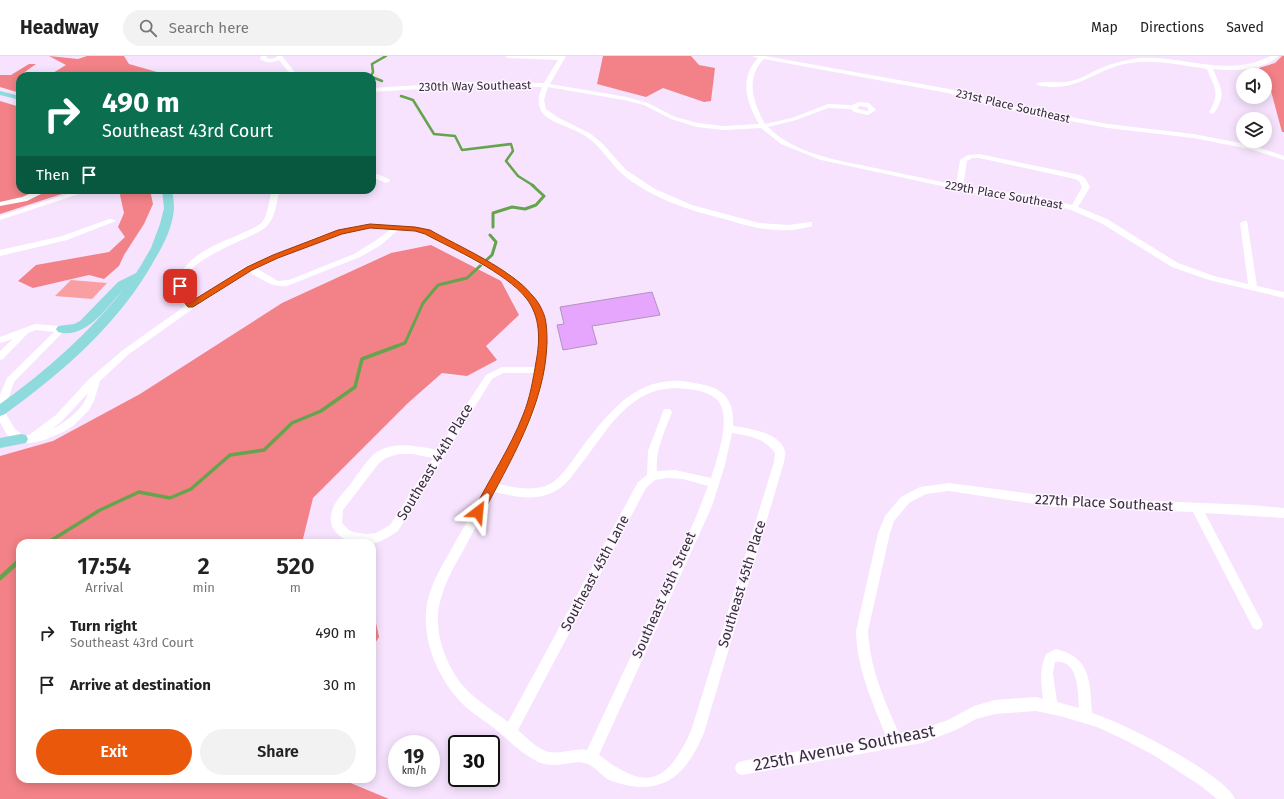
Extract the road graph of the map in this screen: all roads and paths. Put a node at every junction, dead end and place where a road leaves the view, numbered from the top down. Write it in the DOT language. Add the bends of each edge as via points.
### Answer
graph roads {
  1 [pos="264,56"];
  2 [pos="508,56"];
  3 [pos="755,56"];
  4 [pos="1134,56"];
  5 [pos="1276,56"];
  6 [pos="280,57"];
  7 [pos="562,57"];
  8 [pos="762,58"];
  9 [pos="1141,60"];
  10 [pos="1209,67"];
  11 [pos="292,72"];
  12 [pos="1040,84"];
  13 [pos="546,86"];
  14 [pos="376,90"];
  15 [pos="0,93"];
  16 [pos="16,97"];
  17 [pos="853,107"];
  18 [pos="1212,112"];
  19 [pos="764,126"];
  20 [pos="1284,158"];
  21 [pos="376,176"];
  22 [pos="386,181"];
  23 [pos="959,188"];
  24 [pos="34,194"];
  25 [pos="75,194"];
  26 [pos="168,194"];
  27 [pos="274,194"];
  28 [pos="0,204"];
  29 [pos="1074,208"];
  30 [pos="0,218"];
  31 [pos="112,221"];
  32 [pos="1244,223"];
  33 [pos="809,224"];
  34 [pos="397,227"];
  35 [pos="0,253"];
  36 [pos="249,268"];
  37 [pos="141,274"];
  38 [pos="1253,288"];
  39 [pos="1284,295"];
  40 [pos="191,306"];
  41 [pos="29,329"];
  42 [pos="62,329"];
  43 [pos="0,340"];
  44 [pos="0,357"];
  45 [pos="539,370"];
  46 [pos="10,380"];
  47 [pos="0,386"];
  48 [pos="0,411"];
  49 [pos="667,412"];
  50 [pos="729,429"];
  51 [pos="26,439"];
  52 [pos="0,443"];
  53 [pos="439,455"];
  54 [pos="652,477"];
  55 [pos="714,483"];
  56 [pos="492,487"];
  57 [pos="1198,509"];
  58 [pos="1284,513"];
  59 [pos="1258,624"];
  60 [pos="1051,707"];
  61 [pos="1086,717"];
  62 [pos="510,732"];
  63 [pos="895,741"];
  64 [pos="591,758"];
  65 [pos="742,768"];
  66 [pos="1228,799"];
  1 -- 6 [label="street" via="263,59 266,61"];
  2 -- 7 [label="street"];
  3 -- 8 [label="street, 231st Place Southeast"];
  4 -- 9 [label="street"];
  5 -- 10 [label="street" via="1255,66"];
  6 -- 11 [label="street"];
  7 -- 13 [label="street"];
  8 -- 19 [label="street" via="751,72 750,78 755,112"];
  8 -- 20 [label="street, 231st Place Southeast" via="949,91 1010,108 1108,126 1193,136 1252,147"];
  9 -- 10 [label="street"];
  9 -- 12 [label="street" via="1110,66 1073,83"];
  10 -- 18 [label="street" via="1220,94 1218,104"];
  13 -- 14 [label="street, 230th Way Southeast" via="474,84"];
  13 -- 19 [label="street, 230th Way Southeast" via="625,98 697,125 723,128"];
  13 -- 33 [label="street" via="540,104 545,112 590,135 628,175 659,195 697,210 755,225 786,229"];
  15 -- 16 [label="main road"];
  17 -- 19 [label="street, 230th Way Southeast" via="838,104 824,106 796,118"];
  19 -- 23 [label="street, 229th Place Southeast" via="783,143 804,152"];
  21 -- 22 [label="street"];
  23 -- 29 [label="street, 229th Place Southeast" via="1032,197"];
  23 -- 29 [label="street" via="964,160 970,156 979,156 1077,177 1086,187"];
  24 -- 28 [label="street"];
  25 -- 30 [label="street"];
  26 -- 37 [label="main road" via="169,206 164,226 154,252"];
  27 -- 40 [label="street" via="271,216 264,225 202,256 185,272 180,292"];
  29 -- 38 [label="street, 229th Place Southeast" via="1109,224 1175,265"];
  31 -- 35 [label="street" via="64,238"];
  32 -- 38 [label="street"];
  34 -- 36 [label="street" via="370,226 340,232"];
  34 -- 36 [label="street" via="380,243 360,255 294,281 280,284"];
  34 -- 45 [label="street" via="427,232 441,238 508,276 529,296 539,311 543,332"];
  36 -- 40 [label="street"];
  37 -- 42 [label="main road" via="122,285 84,324 76,328"];
  37 -- 48 [label="main road" via="93,334 46,376"];
  38 -- 39 [label="street, 229th Place Southeast"];
  40 -- 51 [label="street" via="138,343 95,380 92,397 85,407 59,431 47,436"];
  41 -- 42 [label="street" via="41,326"];
  41 -- 43 [label="street"];
  41 -- 44 [label="street"];
  42 -- 46 [label="street"];
  45 -- 53 [label="street, Southeast 44th Place" via="502,370 489,376"];
  45 -- 56 [label="street" via="528,415"];
  46 -- 47 [label="street"];
  46 -- 48 [label="street"];
  48 -- 51 [label="street" via="11,432"];
  49 -- 54 [label="street" via="650,460"];
  50 -- 55 [label="street, Southeast 45th Street"];
  50 -- 56 [label="street, Southeast 45th Street" via="727,406 712,391 684,385 652,388 634,396 621,407 555,486 545,491 527,494"];
  50 -- 64 [label="street, Southeast 45th Place" via="765,437 777,446 780,456 697,733 677,770 666,781 651,785 624,780"];
  51 -- 52 [label="main road"];
  53 -- 53 [label="street, Southeast 44th Place" via="399,448 380,456 338,508 335,515 338,528 343,533 362,538 386,534 400,520"];
  54 -- 55 [label="street" via="670,473"];
  54 -- 62 [label="street, Southeast 45th Lane" via="642,485"];
  55 -- 64 [label="street, Southeast 45th Street"];
  56 -- 62 [label="street" via="444,574 434,599 432,622 434,641 447,674 463,695"];
  57 -- 58 [label="street, 227th Place Southeast"];
  57 -- 59 [label="street"];
  57 -- 63 [label="street, 227th Place Southeast" via="1054,502 949,487 924,490 905,500 889,519 884,533 862,631 868,673"];
  60 -- 61 [label="street, 225th Avenue Southeast"];
  60 -- 61 [label="street" via="1047,668 1053,656 1061,655 1075,664 1080,672"];
  60 -- 63 [label="street, 225th Avenue Southeast" via="1036,704 995,707 974,713 922,736"];
  61 -- 66 [label="street, 225th Avenue Southeast" via="1117,729 1160,751 1206,781"];
  62 -- 64 [label="street" via="538,755 550,759 578,756"];
  63 -- 65 [label="street, 225th Avenue Southeast"];
}
